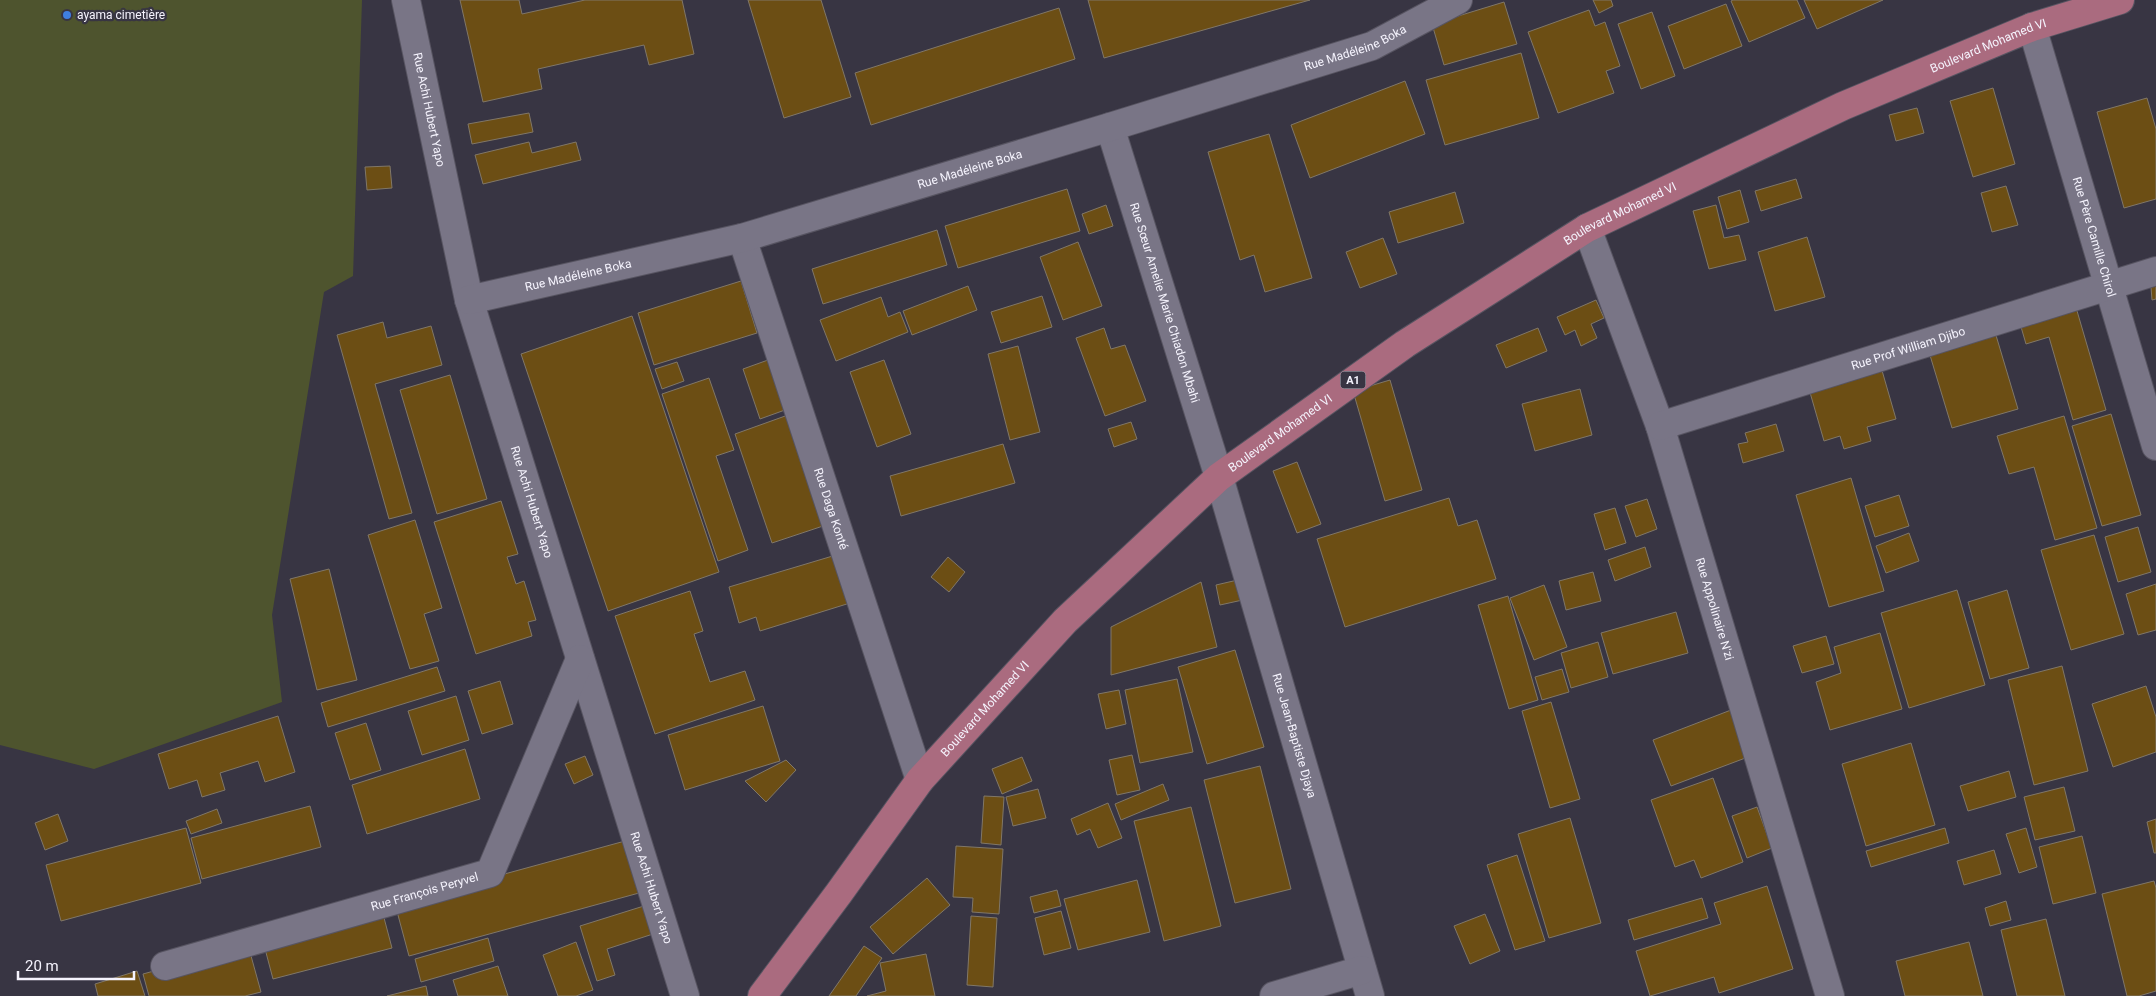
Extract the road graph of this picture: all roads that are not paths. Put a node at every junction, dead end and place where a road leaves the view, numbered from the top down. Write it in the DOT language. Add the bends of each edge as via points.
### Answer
graph roads {
  1 [pos="406,0"];
  2 [pos="1458,0"];
  3 [pos="2120,0"];
  4 [pos="2032,27"];
  5 [pos="1110,128"];
  6 [pos="1587,228"];
  7 [pos="742,238"];
  8 [pos="2156,271"];
  9 [pos="2107,286"];
  10 [pos="469,300"];
  11 [pos="1660,426"];
  12 [pos="2156,446"];
  13 [pos="1219,477"];
  14 [pos="580,659"];
  15 [pos="920,780"];
  16 [pos="165,966"];
  17 [pos="1366,983"];
  18 [pos="685,996"];
  19 [pos="762,996"];
  20 [pos="1274,996"];
  21 [pos="1830,996"];
  1 -- 10 [label="street, Rue Achi Hubert Yapo"];
  2 -- 5 [label="street, Rue Madéleine Boka" via="1372,46"];
  3 -- 4 [label="main road, Boulevard Mohamed VI / A1"];
  4 -- 6 [label="main road, Boulevard Mohamed VI / A1" via="1843,106"];
  4 -- 9 [label="street, Rue Père Camille Chirol"];
  5 -- 7 [label="street, Rue Madéleine Boka"];
  5 -- 13 [label="street, Rue Sœur Amelie Marie Chiadon Mbahi"];
  6 -- 11 [label="street, Rue Appolinaire N'zi"];
  6 -- 13 [label="main road, Boulevard Mohamed VI / A1" via="1405,344"];
  7 -- 10 [label="street, Rue Madéleine Boka"];
  7 -- 15 [label="street, Rue Daga Konté"];
  8 -- 9 [label="street, Rue Prof William Djibo"];
  9 -- 11 [label="street, Rue Prof William Djibo"];
  9 -- 12 [label="street, Rue Père Camille Chirol"];
  10 -- 14 [label="street, Rue Achi Hubert Yapo"];
  11 -- 21 [label="street, Rue Appolinaire N'zi"];
  13 -- 15 [label="main road, Boulevard Mohamed VI / A1" via="1065,621"];
  13 -- 17 [label="street, Rue Jean-Baptiste Djaya"];
  14 -- 16 [label="street, Rue François Peryvel" via="490,872"];
  14 -- 18 [label="street, Rue Achi Hubert Yapo"];
  15 -- 19 [label="main road, Boulevard Mohamed VI / A1"];
  17 -- 20 [label="street"];
}
